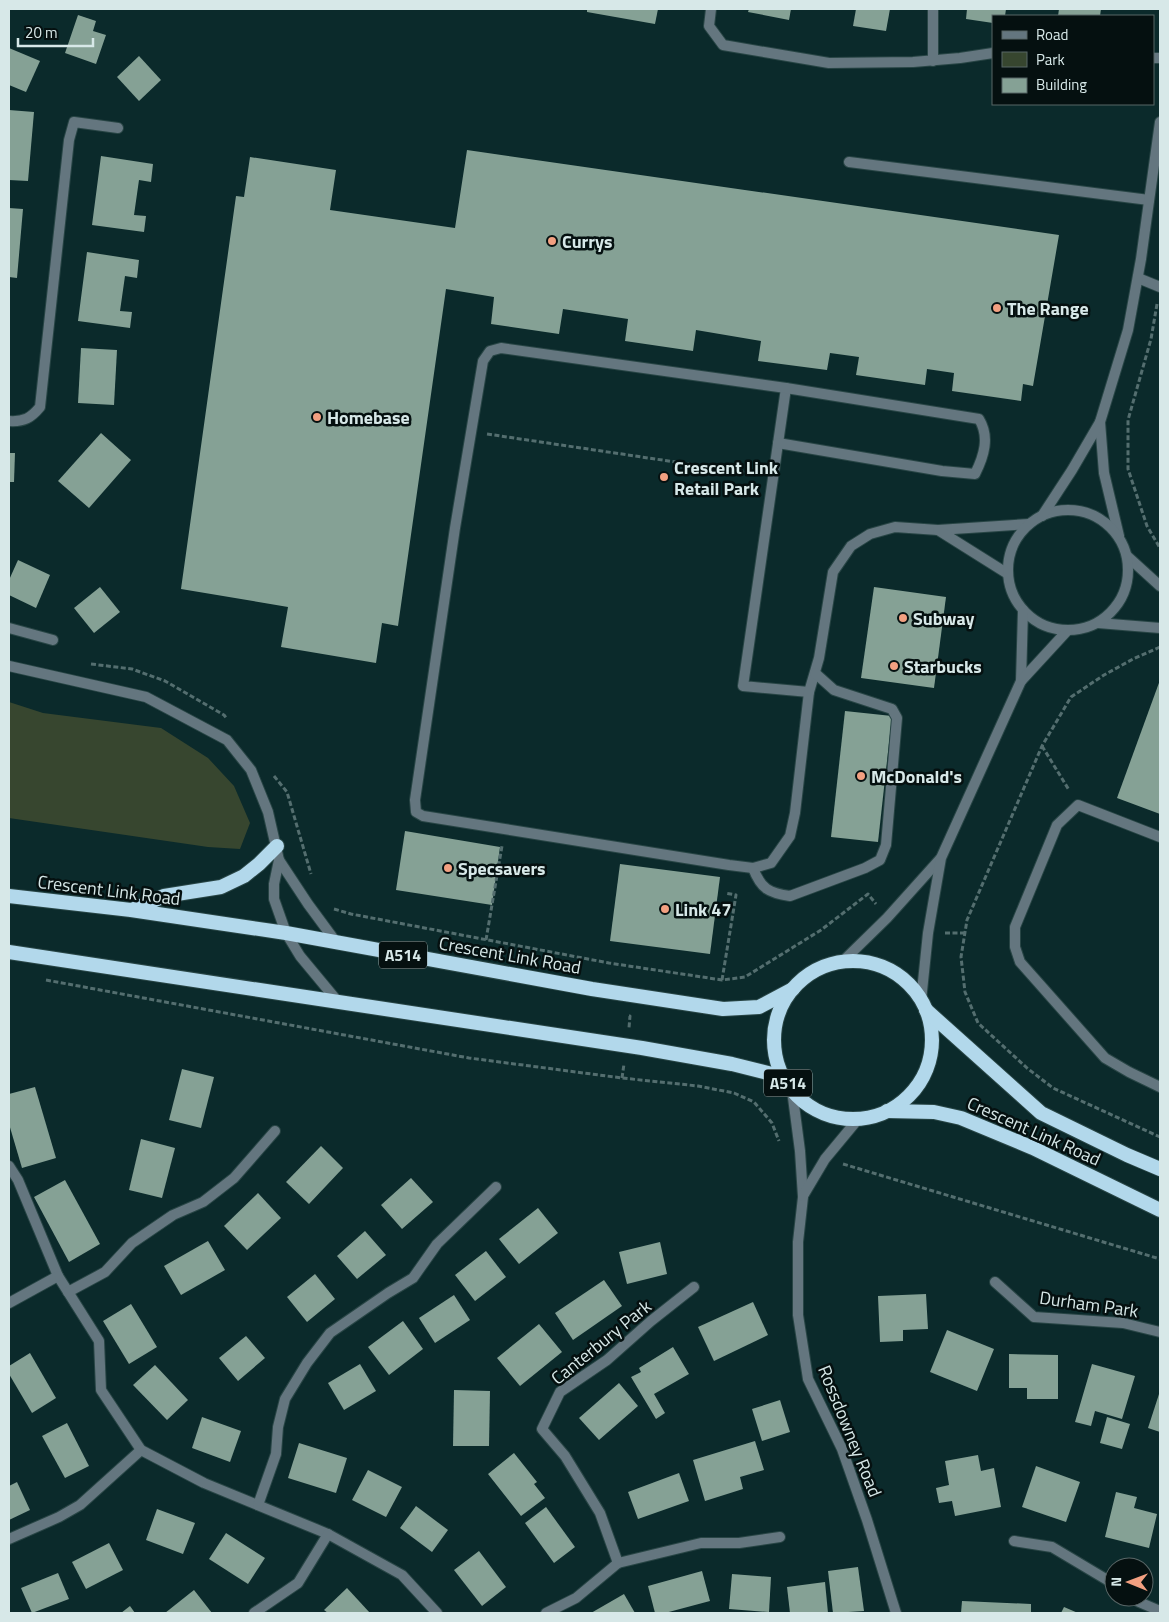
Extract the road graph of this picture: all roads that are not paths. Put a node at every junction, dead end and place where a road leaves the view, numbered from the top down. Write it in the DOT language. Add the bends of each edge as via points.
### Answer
graph roads {
  1 [pos="712,9"];
  2 [pos="933,9"];
  3 [pos="992,53"];
  4 [pos="933,61"];
  5 [pos="1160,122"];
  6 [pos="118,128"];
  7 [pos="849,162"];
  8 [pos="1149,200"];
  9 [pos="1138,278"];
  10 [pos="1160,287"];
  11 [pos="786,388"];
  12 [pos="9,420"];
  13 [pos="1100,422"];
  14 [pos="778,443"];
  15 [pos="1042,516"];
  16 [pos="1029,524"];
  17 [pos="938,530"];
  18 [pos="1120,538"];
  19 [pos="1127,556"];
  20 [pos="1008,574"];
  21 [pos="1160,586"];
  22 [pos="1023,610"];
  23 [pos="1098,623"];
  24 [pos="9,628"];
  25 [pos="1160,628"];
  26 [pos="1067,631"];
  27 [pos="53,640"];
  28 [pos="9,666"];
  29 [pos="815,673"];
  30 [pos="1021,681"];
  31 [pos="809,692"];
  32 [pos="1160,837"];
  33 [pos="276,846"];
  34 [pos="941,858"];
  35 [pos="279,860"];
  36 [pos="753,868"];
  37 [pos="9,896"];
  38 [pos="131,910"];
  39 [pos="286,933"];
  40 [pos="336,942"];
  41 [pos="9,952"];
  42 [pos="842,962"];
  43 [pos="793,989"];
  44 [pos="339,1003"];
  45 [pos="923,1005"];
  46 [pos="784,1077"];
  47 [pos="1160,1087"];
  48 [pos="792,1090"];
  49 [pos="886,1111"];
  50 [pos="859,1118"];
  51 [pos="275,1131"];
  52 [pos="9,1166"];
  53 [pos="1160,1169"];
  54 [pos="496,1187"];
  55 [pos="803,1197"];
  56 [pos="1160,1210"];
  57 [pos="58,1276"];
  58 [pos="995,1282"];
  59 [pos="694,1287"];
  60 [pos="68,1292"];
  61 [pos="9,1303"];
  62 [pos="1160,1332"];
  63 [pos="141,1450"];
  64 [pos="258,1505"];
  65 [pos="328,1534"];
  66 [pos="780,1538"];
  67 [pos="9,1539"];
  68 [pos="1014,1541"];
  69 [pos="618,1562"];
  70 [pos="1104,1578"];
  71 [pos="254,1613"];
  72 [pos="437,1613"];
  73 [pos="546,1613"];
  74 [pos="896,1613"];
  1 -- 4 [label="street" via="709,26 723,45 830,63"];
  2 -- 4 [label="street"];
  3 -- 4 [label="street"];
  5 -- 8 [label="street"];
  6 -- 12 [label="street" via="74,122 69,140 40,406 31,417"];
  7 -- 8 [label="street"];
  8 -- 9 [label="street"];
  9 -- 10 [label="street"];
  9 -- 13 [label="street" via="1128,330"];
  11 -- 14 [label="street"];
  11 -- 14 [label="street" via="979,419 985,428 984,456 975,474"];
  11 -- 36 [label="street" via="501,348 490,351 483,361 415,800 416,812 423,816"];
  13 -- 15 [label="street"];
  13 -- 18 [label="street" via="1104,473"];
  14 -- 31 [label="street" via="743,686"];
  15 -- 16 [label="street"];
  15 -- 18 [label="street" via="1074,510 1091,514"];
  16 -- 17 [label="street"];
  16 -- 20 [label="street" via="1017,538"];
  17 -- 20 [label="street"];
  17 -- 29 [label="street" via="895,527 870,534 851,546 833,572"];
  18 -- 19 [label="street"];
  19 -- 21 [label="street"];
  19 -- 23 [label="street" via="1128,576 1124,594 1113,611"];
  20 -- 22 [label="street" via="1012,593"];
  22 -- 26 [label="street" via="1050,628"];
  22 -- 30 [label="street"];
  23 -- 25 [label="street"];
  23 -- 26 [label="street"];
  24 -- 27 [label="street"];
  26 -- 30 [label="street"];
  28 -- 33 [label="street" via="146,697 227,740 251,770 268,812"];
  29 -- 31 [label="street"];
  29 -- 36 [label="street" via="834,690 892,709 897,718 886,845 880,860 865,868 790,896 764,889"];
  30 -- 34 [label="street"];
  31 -- 36 [label="street" via="790,836 771,864"];
  32 -- 47 [label="street" via="1078,805 1057,825 1015,927 1015,947 1020,962 1105,1058"];
  33 -- 35 [label="street"];
  33 -- 38 [label="highway" via="260,864 222,887 164,896"];
  34 -- 42 [label="street"];
  34 -- 45 [label="street" via="928,933"];
  35 -- 39 [label="street" via="274,899"];
  35 -- 40 [label="street"];
  37 -- 38 [label="highway, Crescent Link Road / A514"];
  38 -- 39 [label="highway, Crescent Link Road / A514"];
  39 -- 40 [label="highway, Crescent Link Road / A514"];
  39 -- 44 [label="street" via="300,956"];
  40 -- 43 [label="highway, Crescent Link Road / A514" via="723,1009 759,1007"];
  41 -- 44 [label="highway, A514"];
  42 -- 43 [label="highway, Crescent Link Road / A514" via="814,971"];
  42 -- 45 [label="highway, Crescent Link Road / A514" via="872,963 885,968 910,985"];
  43 -- 46 [label="highway, Crescent Link Road / A514" via="778,1014 774,1031 778,1066"];
  44 -- 46 [label="highway, A514" via="626,1046 732,1064"];
  45 -- 49 [label="highway, Crescent Link Road / A514" via="931,1035 928,1064 916,1087"];
  45 -- 53 [label="highway, Crescent Link Road / A514" via="1041,1114"];
  46 -- 48 [label="highway, Crescent Link Road / A514"];
  48 -- 50 [label="highway, Crescent Link Road / A514" via="825,1114"];
  48 -- 55 [label="street, Rossdowney Road"];
  49 -- 50 [label="highway, Crescent Link Road / A514"];
  49 -- 56 [label="highway, Crescent Link Road / A514" via="934,1112 961,1118 1033,1148"];
  50 -- 55 [label="street, Rossdowney Road" via="825,1159"];
  51 -- 60 [label="street" via="234,1178 203,1202 174,1215 132,1243 105,1272"];
  52 -- 57 [label="street" via="18,1180"];
  54 -- 64 [label="street" via="437,1244 413,1278 330,1333 307,1363 285,1399 276,1454"];
  55 -- 74 [label="street, Rossdowney Road" via="798,1242 798,1315 808,1379 842,1449"];
  57 -- 60 [label="street"];
  57 -- 61 [label="street"];
  58 -- 62 [label="street, Durham Park" via="1034,1317 1123,1323"];
  59 -- 69 [label="street, Canterbury Park" via="607,1360 560,1392 542,1429 565,1456 600,1513"];
  60 -- 63 [label="street" via="99,1341 100,1390"];
  63 -- 64 [label="street" via="204,1483"];
  63 -- 67 [label="street" via="80,1505"];
  64 -- 65 [label="street"];
  65 -- 71 [label="street" via="298,1583"];
  65 -- 72 [label="street" via="402,1575"];
  66 -- 69 [label="street" via="701,1543"];
  68 -- 70 [label="street" via="1052,1547"];
  69 -- 73 [label="street" via="576,1598"];
}
